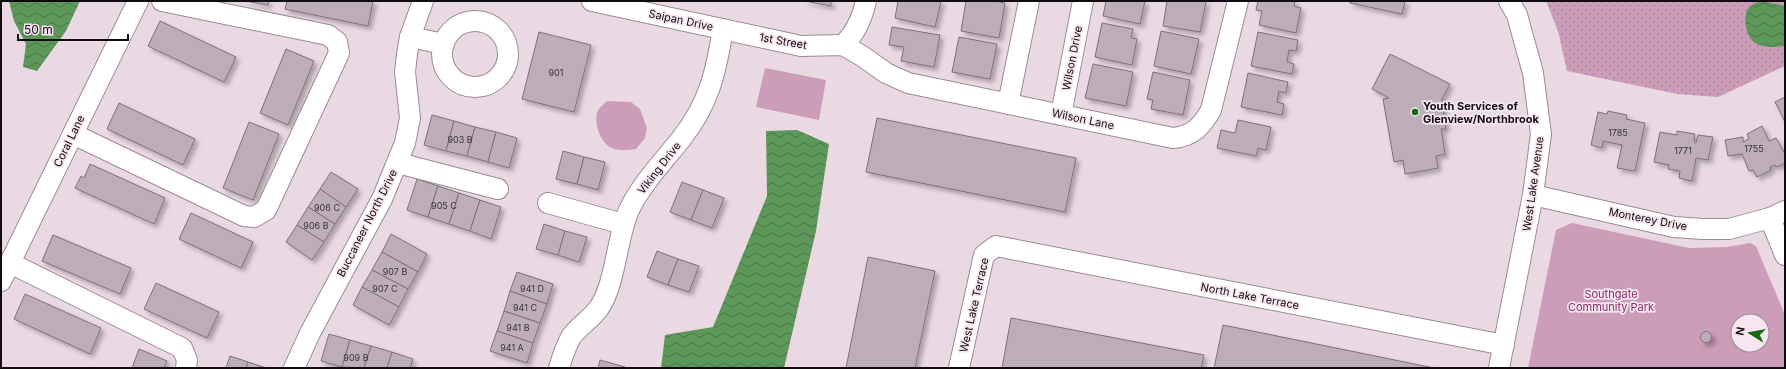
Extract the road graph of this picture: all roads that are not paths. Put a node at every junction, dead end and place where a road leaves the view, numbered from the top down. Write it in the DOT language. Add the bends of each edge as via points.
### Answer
graph roads {
  1 [pos="138,1"];
  2 [pos="162,1"];
  3 [pos="423,1"];
  4 [pos="592,1"];
  5 [pos="866,1"];
  6 [pos="1029,1"];
  7 [pos="1083,1"];
  8 [pos="1238,1"];
  9 [pos="1510,1"];
  10 [pos="723,30"];
  11 [pos="410,37"];
  12 [pos="444,44"];
  13 [pos="843,45"];
  14 [pos="1008,104"];
  15 [pos="1061,115"];
  16 [pos="73,134"];
  17 [pos="398,163"];
  18 [pos="498,189"];
  19 [pos="1533,194"];
  20 [pos="548,203"];
  21 [pos="1777,215"];
  22 [pos="623,224"];
  23 [pos="996,246"];
  24 [pos="1785,255"];
  25 [pos="5,272"];
  26 [pos="1504,345"];
  27 [pos="186,368"];
  28 [pos="294,368"];
  29 [pos="559,368"];
  30 [pos="959,368"];
  31 [pos="1499,368"];
  1 -- 16 [label="street, Coral Lane"];
  2 -- 16 [label="street" via="328,35 337,42 339,53 266,210 254,217 244,216"];
  3 -- 11 [label="street, Buccaneer North Drive"];
  4 -- 10 [label="street, Saipan Drive"];
  5 -- 13 [label="street" via="858,27"];
  6 -- 14 [label="street"];
  7 -- 15 [label="street, Wilson Drive"];
  8 -- 15 [label="street, Wilson Lane" via="1210,110 1195,131 1185,137 1173,138"];
  9 -- 19 [label="street, West Lake Avenue" via="1517,15 1533,73 1540,134"];
  10 -- 13 [label="street, 1st Street" via="801,46"];
  10 -- 22 [label="street, Viking Drive" via="717,63 705,101 682,138 652,173 633,201"];
  11 -- 12 [label="street"];
  11 -- 17 [label="street, Buccaneer North Drive" via="405,72 410,118"];
  13 -- 14 [label="street, Wilson Lane" via="886,73 908,83"];
  14 -- 15 [label="street, Wilson Lane"];
  16 -- 25 [label="street, Coral Lane"];
  17 -- 18 [label="street"];
  17 -- 28 [label="street, Buccaneer North Drive" via="382,199"];
  19 -- 21 [label="street, Monterey Drive" via="1674,227 1729,230"];
  19 -- 26 [label="street, West Lake Avenue"];
  20 -- 22 [label="street"];
  21 -- 24 [label="street"];
  22 -- 29 [label="street, Viking Drive" via="610,285 599,308 572,337"];
  23 -- 26 [label="street, North Lake Terrace"];
  23 -- 30 [label="street, West Lake Terrace" via="984,254"];
  25 -- 27 [label="street" via="182,348 187,360"];
  26 -- 31 [label="street, West Lake Avenue"];
}
